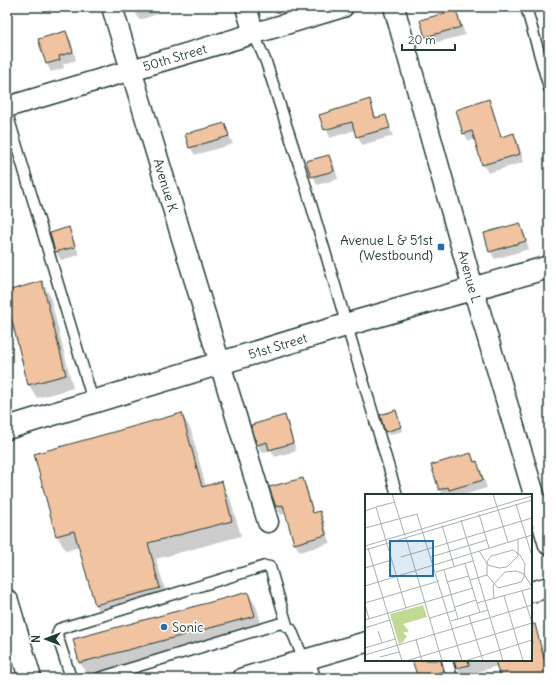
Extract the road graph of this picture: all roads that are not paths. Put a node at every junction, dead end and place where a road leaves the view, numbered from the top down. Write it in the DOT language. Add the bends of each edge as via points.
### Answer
graph roads {
  1 [pos="112,7"];
  2 [pos="246,7"];
  3 [pos="343,7"];
  4 [pos="394,7"];
  5 [pos="526,7"];
  6 [pos="254,34"];
  7 [pos="131,71"];
  8 [pos="549,88"];
  9 [pos="7,107"];
  10 [pos="7,113"];
  11 [pos="549,267"];
  12 [pos="473,288"];
  13 [pos="346,325"];
  14 [pos="219,363"];
  15 [pos="94,400"];
  16 [pos="7,428"];
  17 [pos="397,494"];
  18 [pos="268,522"];
  19 [pos="549,545"];
  20 [pos="549,587"];
  21 [pos="532,592"];
  22 [pos="7,601"];
  23 [pos="287,625"];
  24 [pos="365,642"];
  25 [pos="447,661"];
  26 [pos="307,669"];
  27 [pos="30,678"];
  28 [pos="71,678"];
  29 [pos="100,678"];
  30 [pos="243,678"];
  31 [pos="452,678"];
  1 -- 7 [label="street, Avenue K"];
  2 -- 6 [label="street"];
  3 -- 6 [label="street, 50th Street"];
  4 -- 12 [label="street, Avenue L"];
  5 -- 8 [label="lane"];
  6 -- 7 [label="street, 50th Street"];
  6 -- 13 [label="lane" via="266,62 294,148"];
  7 -- 9 [label="street, 50th Street"];
  7 -- 14 [label="street, Avenue K"];
  10 -- 15 [label="lane"];
  11 -- 12 [label="street, 51st Street"];
  12 -- 13 [label="street, 51st Street"];
  12 -- 19 [label="street, Avenue L"];
  13 -- 14 [label="street, 51st Street"];
  13 -- 17 [label="lane"];
  14 -- 15 [label="street, 51st Street"];
  14 -- 18 [label="street, Avenue K"];
  15 -- 16 [label="street, 51st Street"];
  20 -- 21 [label="street"];
  22 -- 27 [label="street"];
  23 -- 26 [label="lane" via="292,629"];
  23 -- 28 [label="lane" via="270,567 265,566 58,629 57,635"];
  23 -- 29 [label="lane" via="281,623"];
  24 -- 26 [label="street"];
  25 -- 31 [label="lane"];
  26 -- 30 [label="street"];
}
